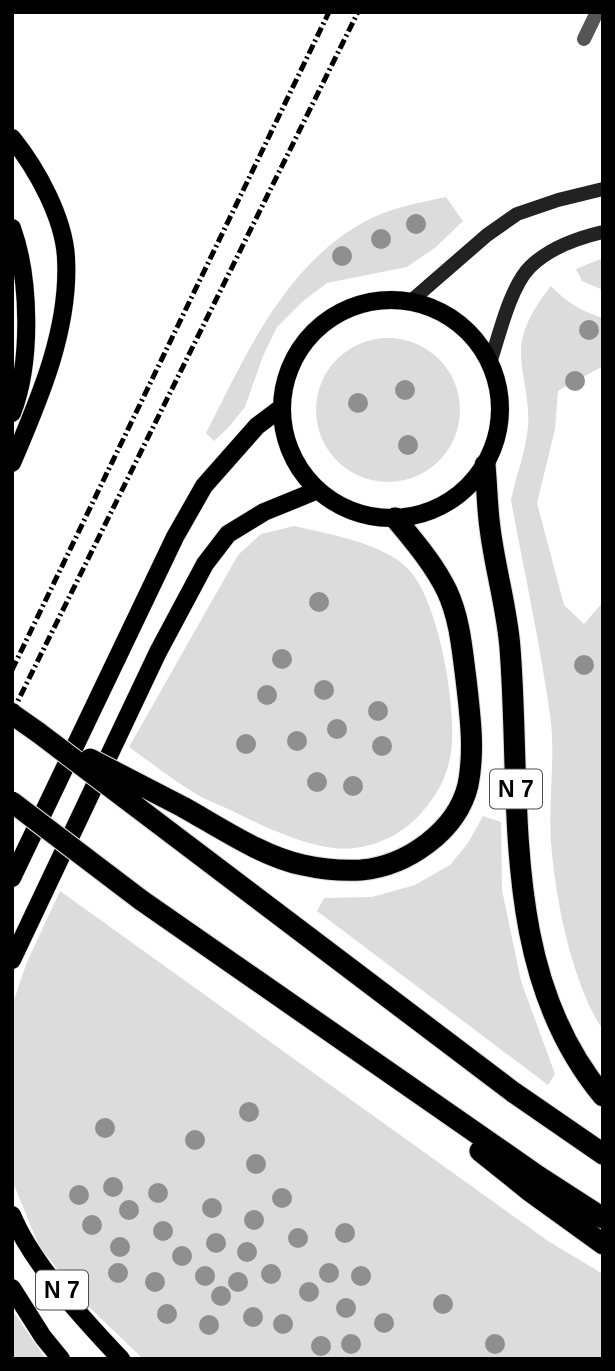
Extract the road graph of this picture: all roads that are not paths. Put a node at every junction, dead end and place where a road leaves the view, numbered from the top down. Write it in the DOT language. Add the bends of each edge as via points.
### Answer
graph roads {
  1 [pos="597,12"];
  2 [pos="584,39"];
  3 [pos="12,138"];
  4 [pos="603,189"];
  5 [pos="12,228"];
  6 [pos="603,232"];
  7 [pos="411,301"];
  8 [pos="490,363"];
  9 [pos="281,408"];
  10 [pos="12,413"];
  11 [pos="12,463"];
  12 [pos="485,465"];
  13 [pos="318,490"];
  14 [pos="395,518"];
  15 [pos="12,714"];
  16 [pos="39,733"];
  17 [pos="12,802"];
  18 [pos="12,878"];
  19 [pos="12,960"];
  20 [pos="339,1038"];
  21 [pos="603,1096"];
  22 [pos="603,1154"];
  23 [pos="12,1215"];
  24 [pos="603,1218"];
  25 [pos="603,1244"];
  26 [pos="12,1288"];
  27 [pos="61,1359"];
  28 [pos="121,1359"];
  1 -- 2 [label="street"];
  3 -- 11 [label="main road" via="28,158 58,219 66,274 55,345 38,403"];
  4 -- 7 [label="main road" via="517,214"];
  5 -- 10 [label="main road" via="24,272 25,297 23,357"];
  6 -- 8 [label="main road" via="578,237 528,268"];
  7 -- 8 [label="main road" via="444,313 471,334"];
  7 -- 9 [label="main road" via="379,300 348,308 321,324 299,348 286,376"];
  8 -- 12 [label="main road" via="500,414"];
  9 -- 13 [label="main road" via="285,438 298,466"];
  9 -- 18 [label="main road" via="257,426 204,486 175,537"];
  12 -- 14 [label="main road" via="446,503"];
  12 -- 21 [label="highway, N 7" via="490,528 509,623 516,811 531,947 565,1041"];
  13 -- 14 [label="main road" via="341,506"];
  13 -- 19 [label="main road" via="264,512 229,534 205,564 152,664"];
  14 -- 16 [label="highway, bridge" via="434,566 458,619 473,747 461,804 425,846 393,862 361,870 300,865"];
  15 -- 16 [label="highway"];
  16 -- 22 [label="highway, bridge" via="513,1092"];
  17 -- 20 [label="highway, bridge" via="141,900"];
  20 -- 24 [label="highway"];
  20 -- 25 [label="highway" via="520,1184"];
  23 -- 28 [label="main road, N 7" via="44,1268"];
  26 -- 27 [label="main road, N 7"];
}
